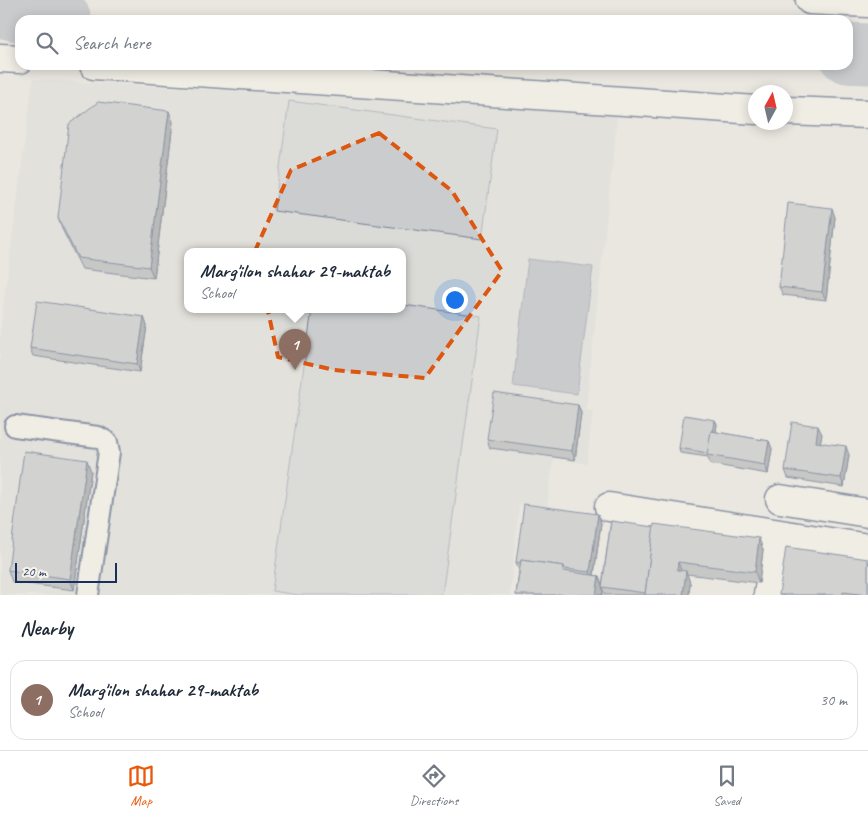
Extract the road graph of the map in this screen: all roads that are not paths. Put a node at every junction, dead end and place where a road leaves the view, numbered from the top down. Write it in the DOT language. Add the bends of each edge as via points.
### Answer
graph roads {
  1 [pos="810,0"];
  2 [pos="858,2"];
  3 [pos="0,58"];
  4 [pos="15,59"];
  5 [pos="168,70"];
  6 [pos="748,109"];
  7 [pos="793,111"];
  8 [pos="868,114"];
  9 [pos="15,426"];
  10 [pos="780,499"];
  11 [pos="609,507"];
  12 [pos="868,512"];
  13 [pos="777,534"];
  14 [pos="868,548"];
  15 [pos="88,595"];
  16 [pos="768,595"];
  1 -- 2 [label="street"];
  3 -- 4 [label="street"];
  5 -- 6 [label="street"];
  7 -- 8 [label="street"];
  9 -- 15 [label="lane" via="98,437 107,442 109,452"];
  10 -- 12 [label="street"];
  11 -- 13 [label="street"];
  13 -- 14 [label="street"];
  13 -- 16 [label="street"];
}
